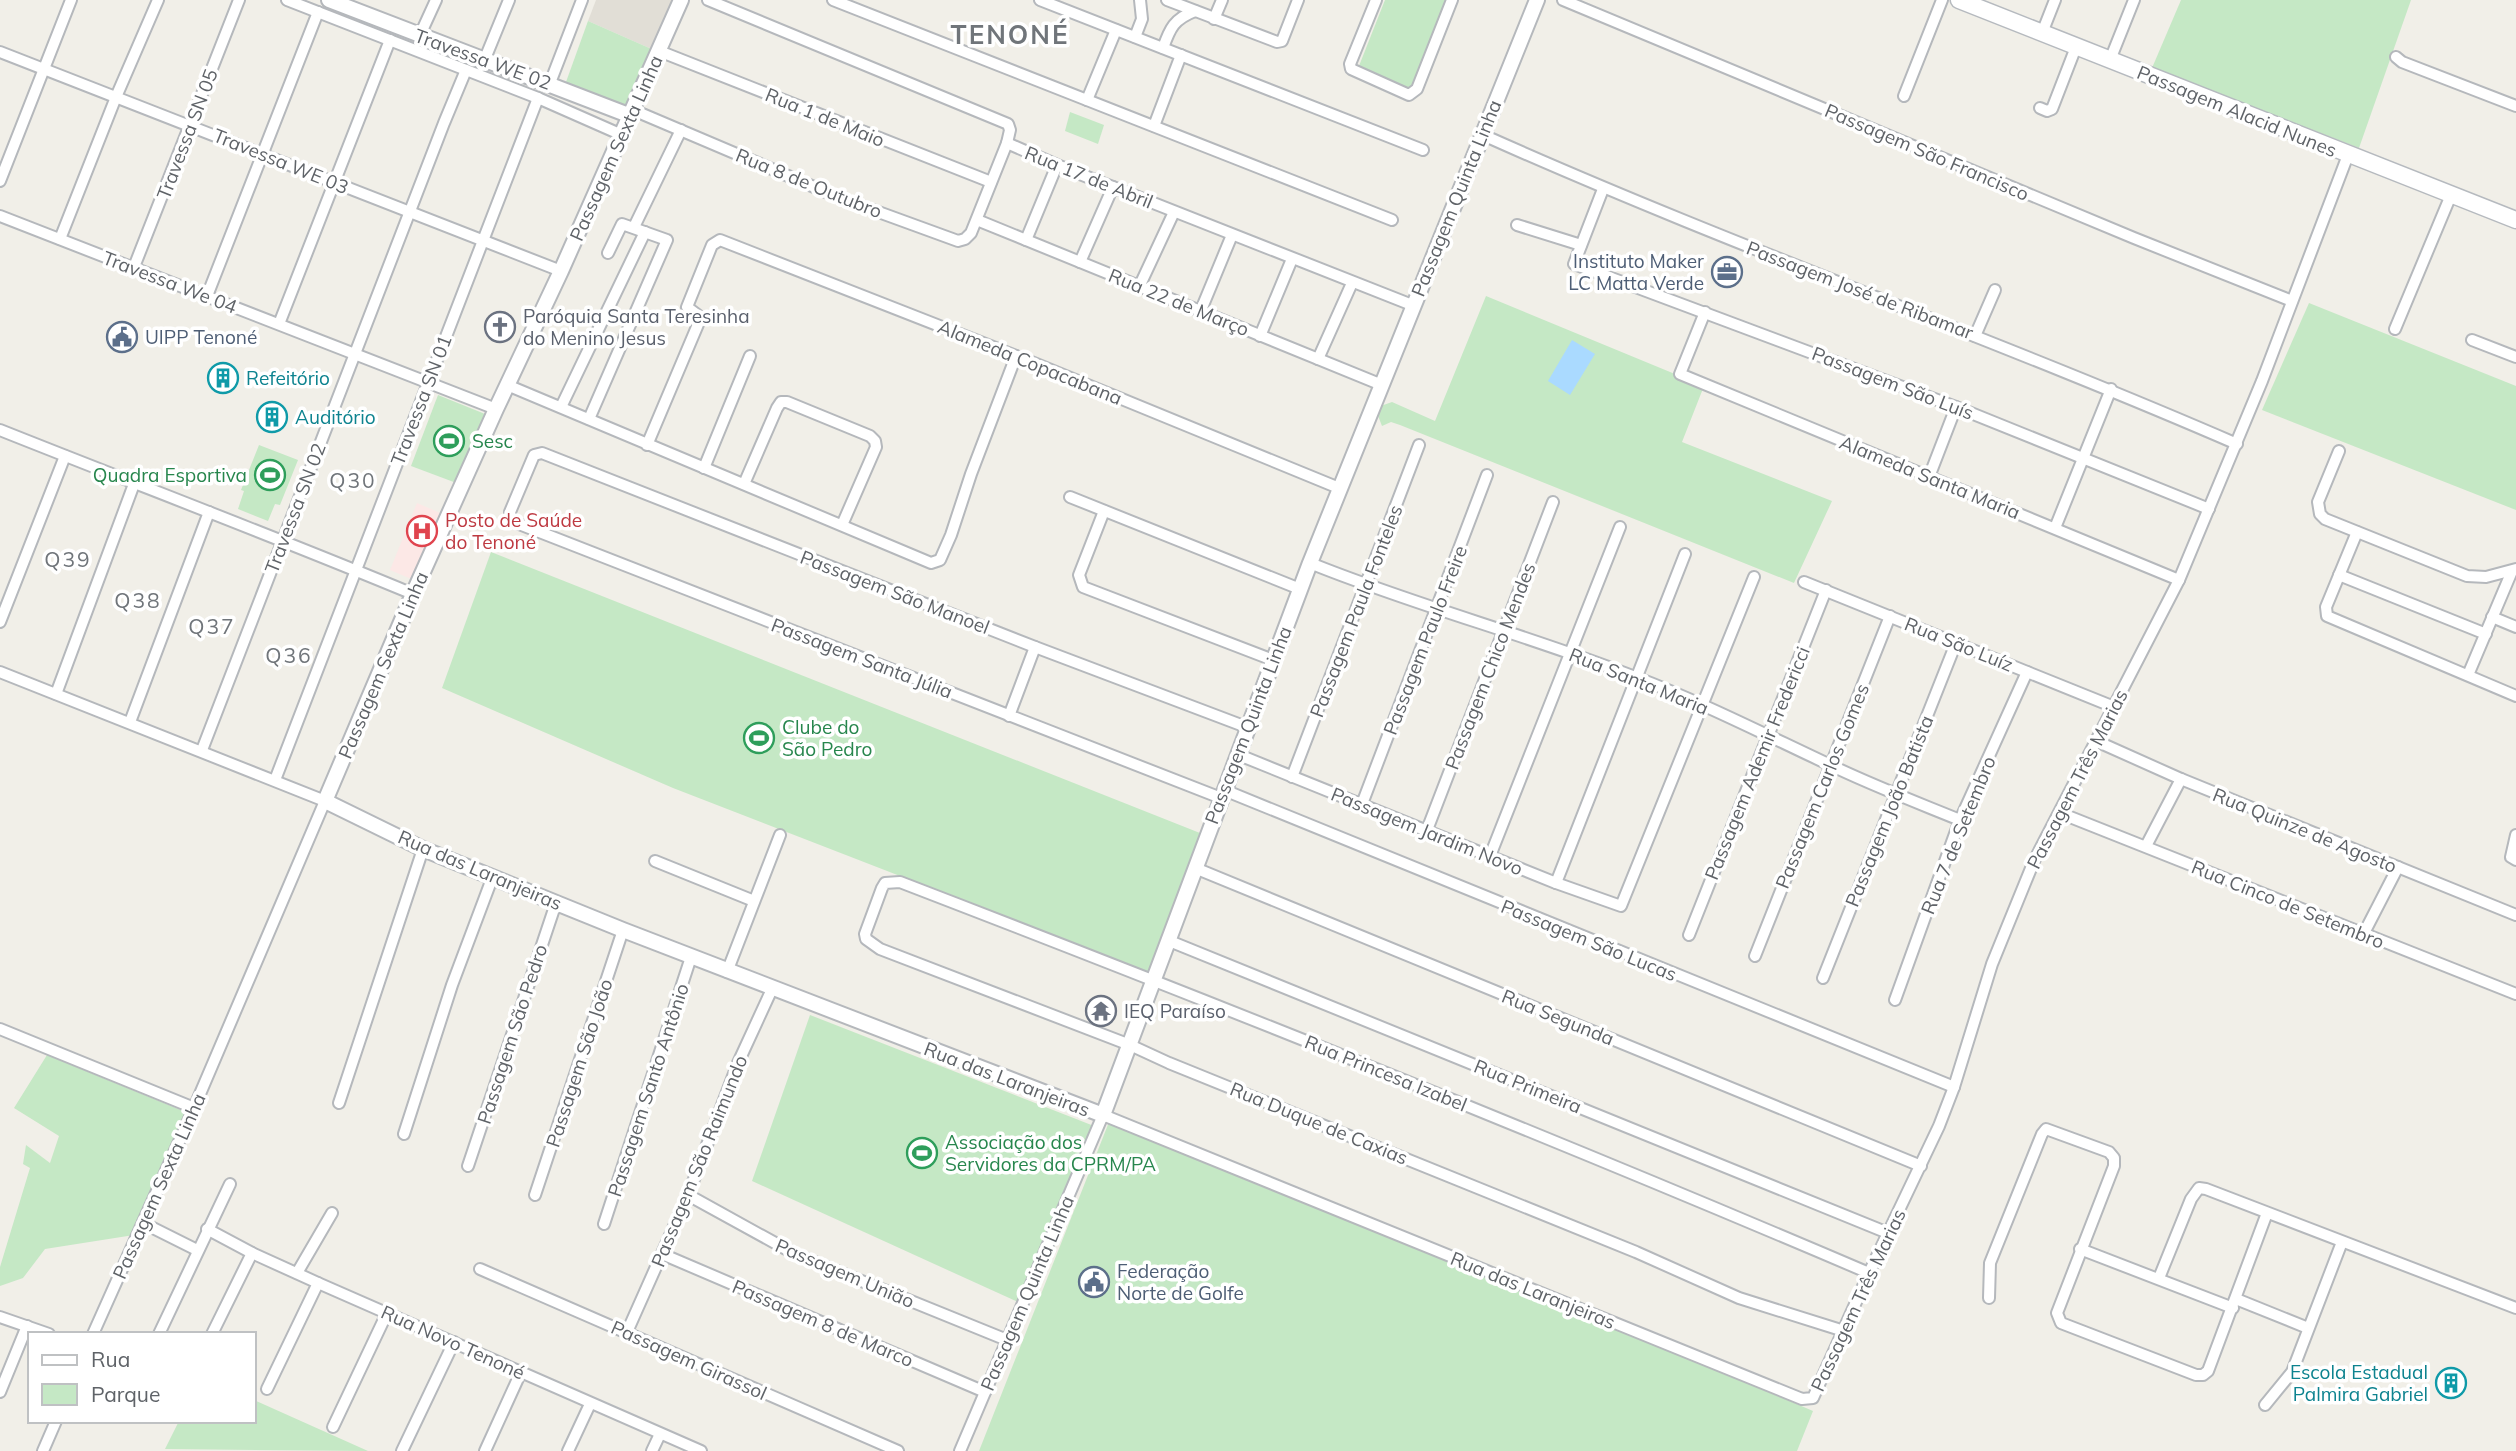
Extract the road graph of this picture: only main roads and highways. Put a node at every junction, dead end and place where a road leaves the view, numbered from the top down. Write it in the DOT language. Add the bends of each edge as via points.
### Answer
graph roads {
  1 [pos="1959,0"];
  2 [pos="1980,4"];
  3 [pos="2516,220"];
  1 -- 2 [label="main road, Passagem Alacid Nunes"];
  2 -- 3 [label="main road, Passagem Alacid Nunes" via="2076,47"];
}
